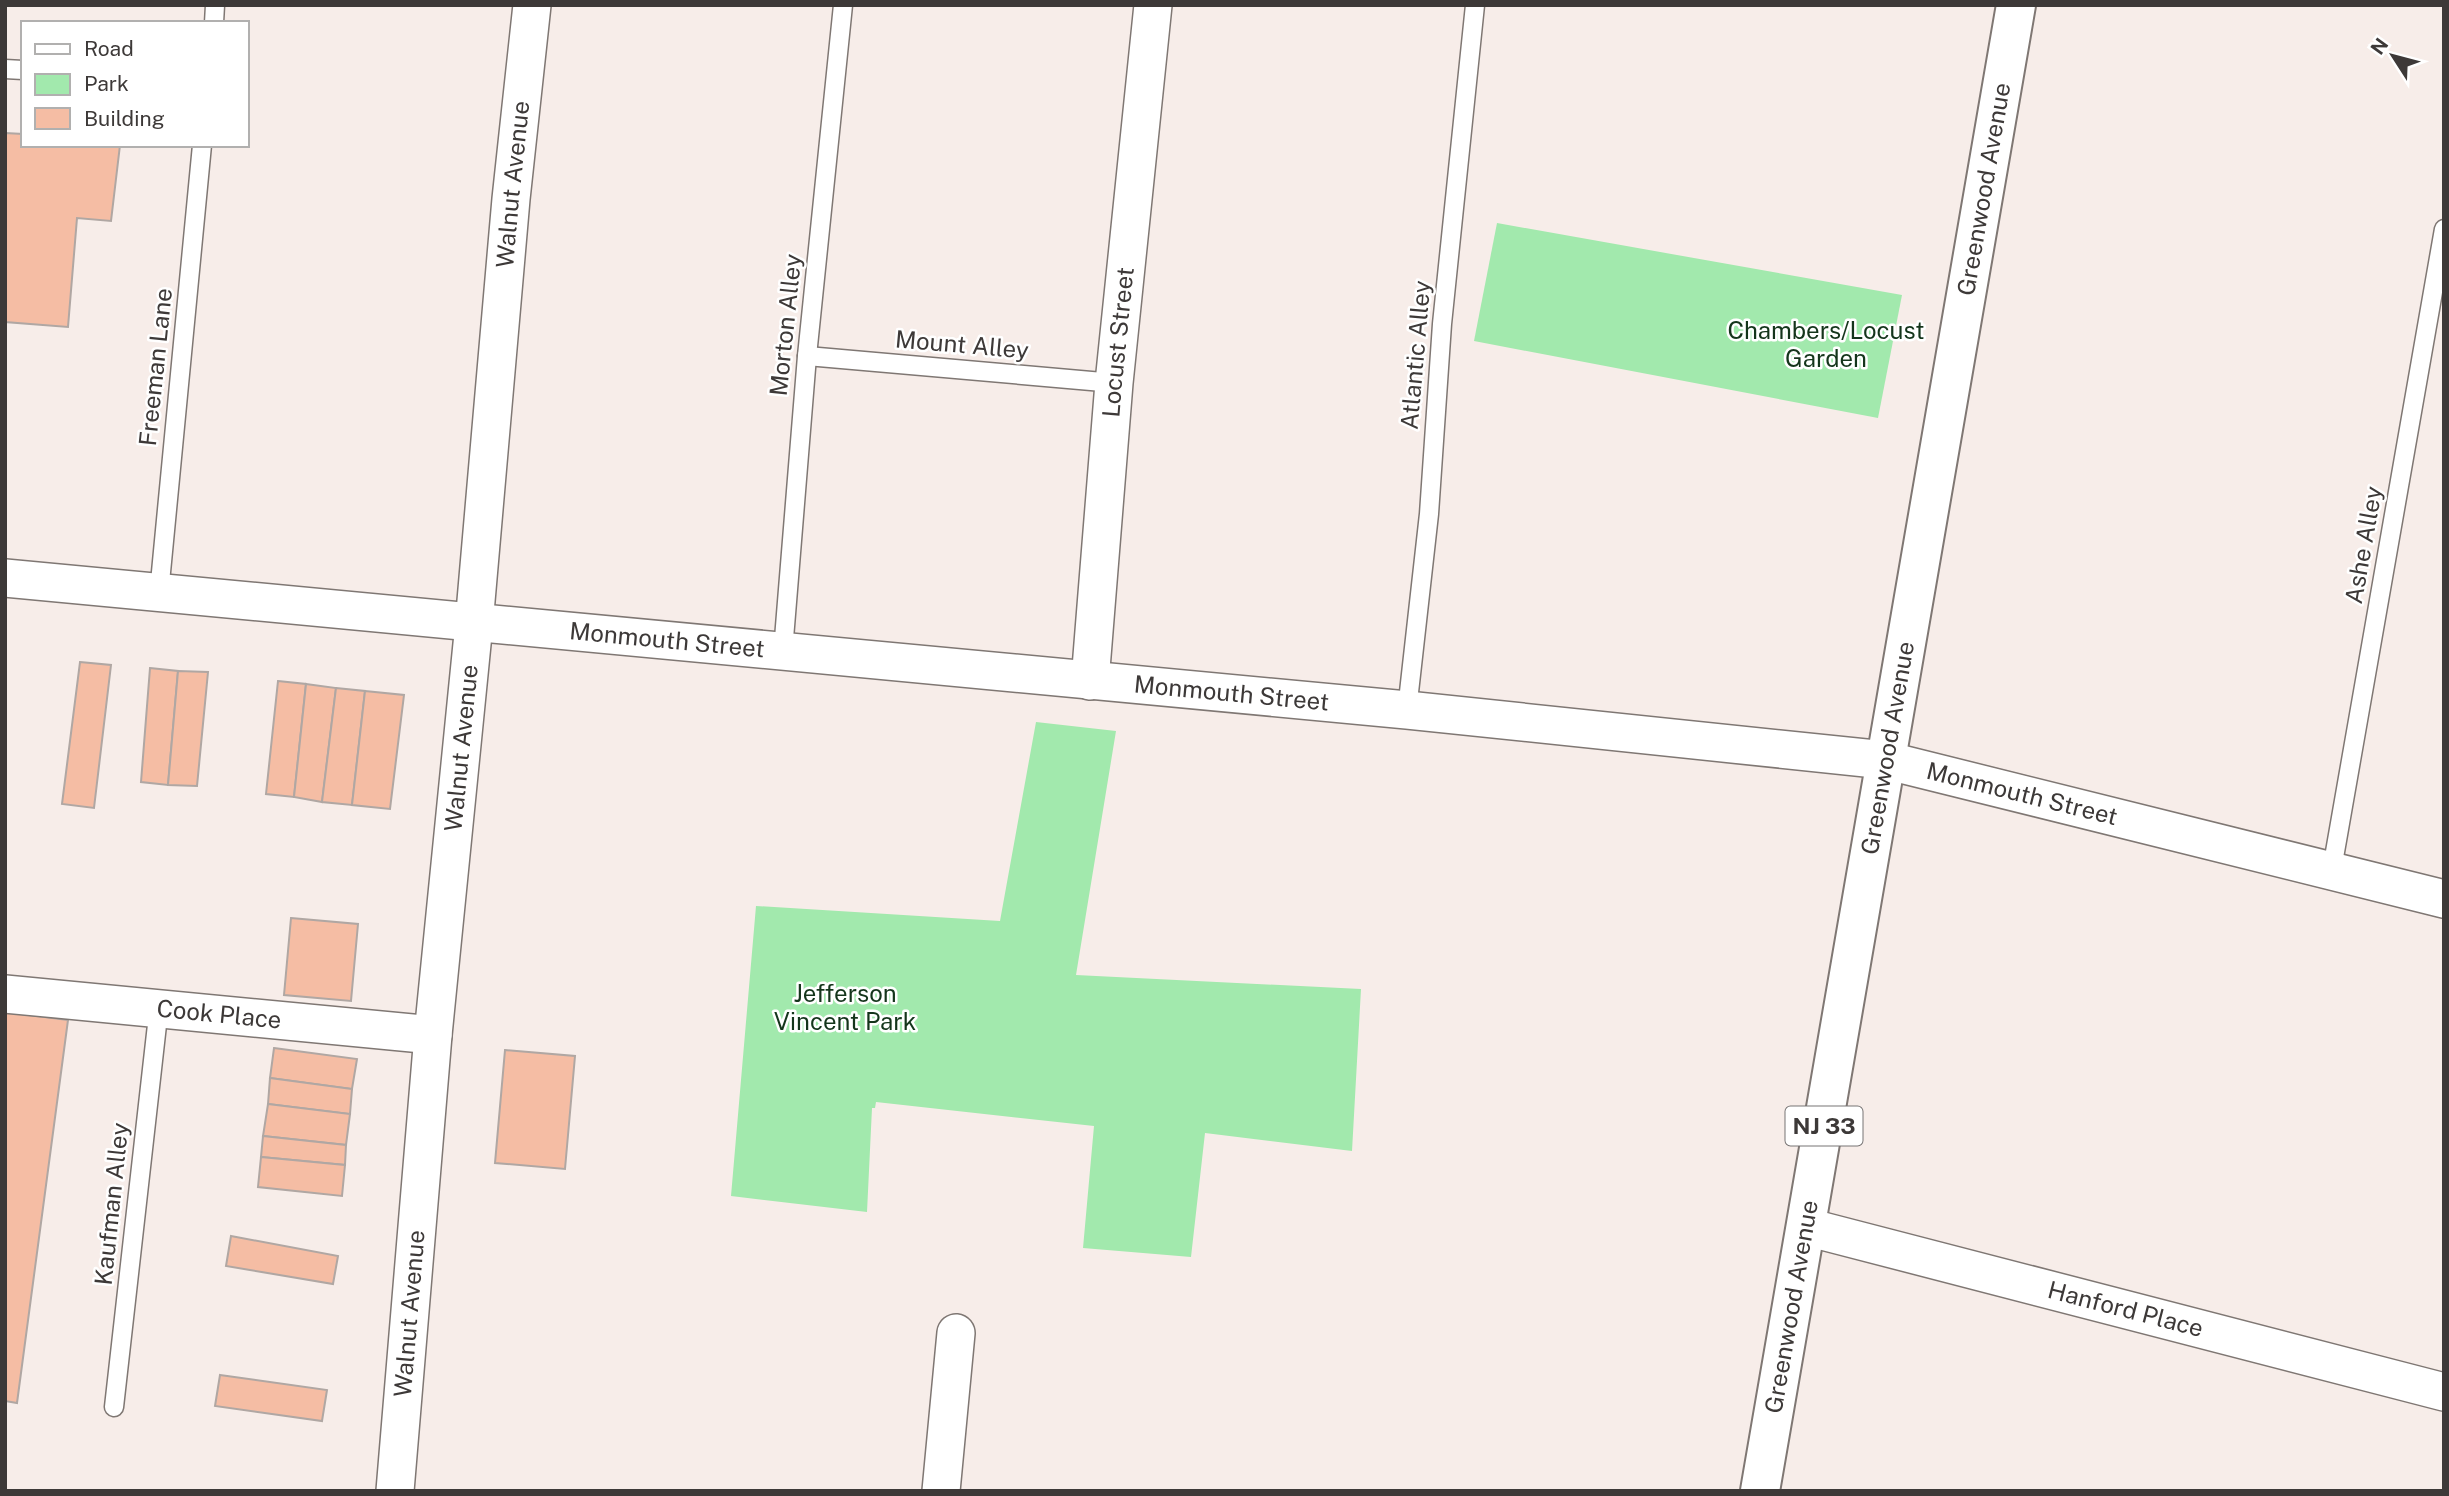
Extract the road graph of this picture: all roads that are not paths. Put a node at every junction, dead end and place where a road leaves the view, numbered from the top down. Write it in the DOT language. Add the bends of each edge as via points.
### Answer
graph roads {
  1 [pos="533,5"];
  2 [pos="843,5"];
  3 [pos="1153,5"];
  4 [pos="1475,5"];
  5 [pos="2015,5"];
  6 [pos="202,147"];
  7 [pos="2444,229"];
  8 [pos="807,356"];
  9 [pos="1114,383"];
  10 [pos="5,578"];
  11 [pos="159,593"];
  12 [pos="474,624"];
  13 [pos="783,651"];
  14 [pos="1090,681"];
  15 [pos="1407,710"];
  16 [pos="1885,760"];
  17 [pos="2332,869"];
  18 [pos="2444,899"];
  19 [pos="5,994"];
  20 [pos="159,1007"];
  21 [pos="433,1035"];
  22 [pos="1807,1227"];
  23 [pos="956,1333"];
  24 [pos="2444,1392"];
  25 [pos="114,1407"];
  26 [pos="395,1491"];
  27 [pos="941,1491"];
  28 [pos="1760,1491"];
  1 -- 12 [label="street, Walnut Avenue"];
  2 -- 8 [label="lane, Morton Alley"];
  3 -- 9 [label="street, Locust Street"];
  4 -- 15 [label="lane, Atlantic Alley"];
  5 -- 16 [label="main road, Greenwood Avenue / NJ 33"];
  6 -- 11 [label="lane, Freeman Lane"];
  7 -- 17 [label="lane, Ashe Alley"];
  8 -- 9 [label="lane, Mount Alley"];
  8 -- 13 [label="lane, Morton Alley"];
  9 -- 14 [label="street, Locust Street"];
  10 -- 11 [label="street, Monmouth Street"];
  11 -- 12 [label="street, Monmouth Street"];
  12 -- 13 [label="street, Monmouth Street"];
  12 -- 21 [label="street, Walnut Avenue"];
  13 -- 14 [label="street, Monmouth Street"];
  14 -- 15 [label="street, Monmouth Street"];
  15 -- 16 [label="street, Monmouth Street"];
  16 -- 17 [label="street, Monmouth Street"];
  16 -- 22 [label="main road, Greenwood Avenue / NJ 33"];
  17 -- 18 [label="street, Monmouth Street"];
  19 -- 20 [label="street, Cook Place"];
  20 -- 21 [label="street, Cook Place"];
  20 -- 25 [label="lane, Kaufman Alley"];
  21 -- 26 [label="street, Walnut Avenue"];
  22 -- 24 [label="street, Hanford Place"];
  22 -- 28 [label="main road, Greenwood Avenue / NJ 33"];
  23 -- 27 [label="street"];
}
